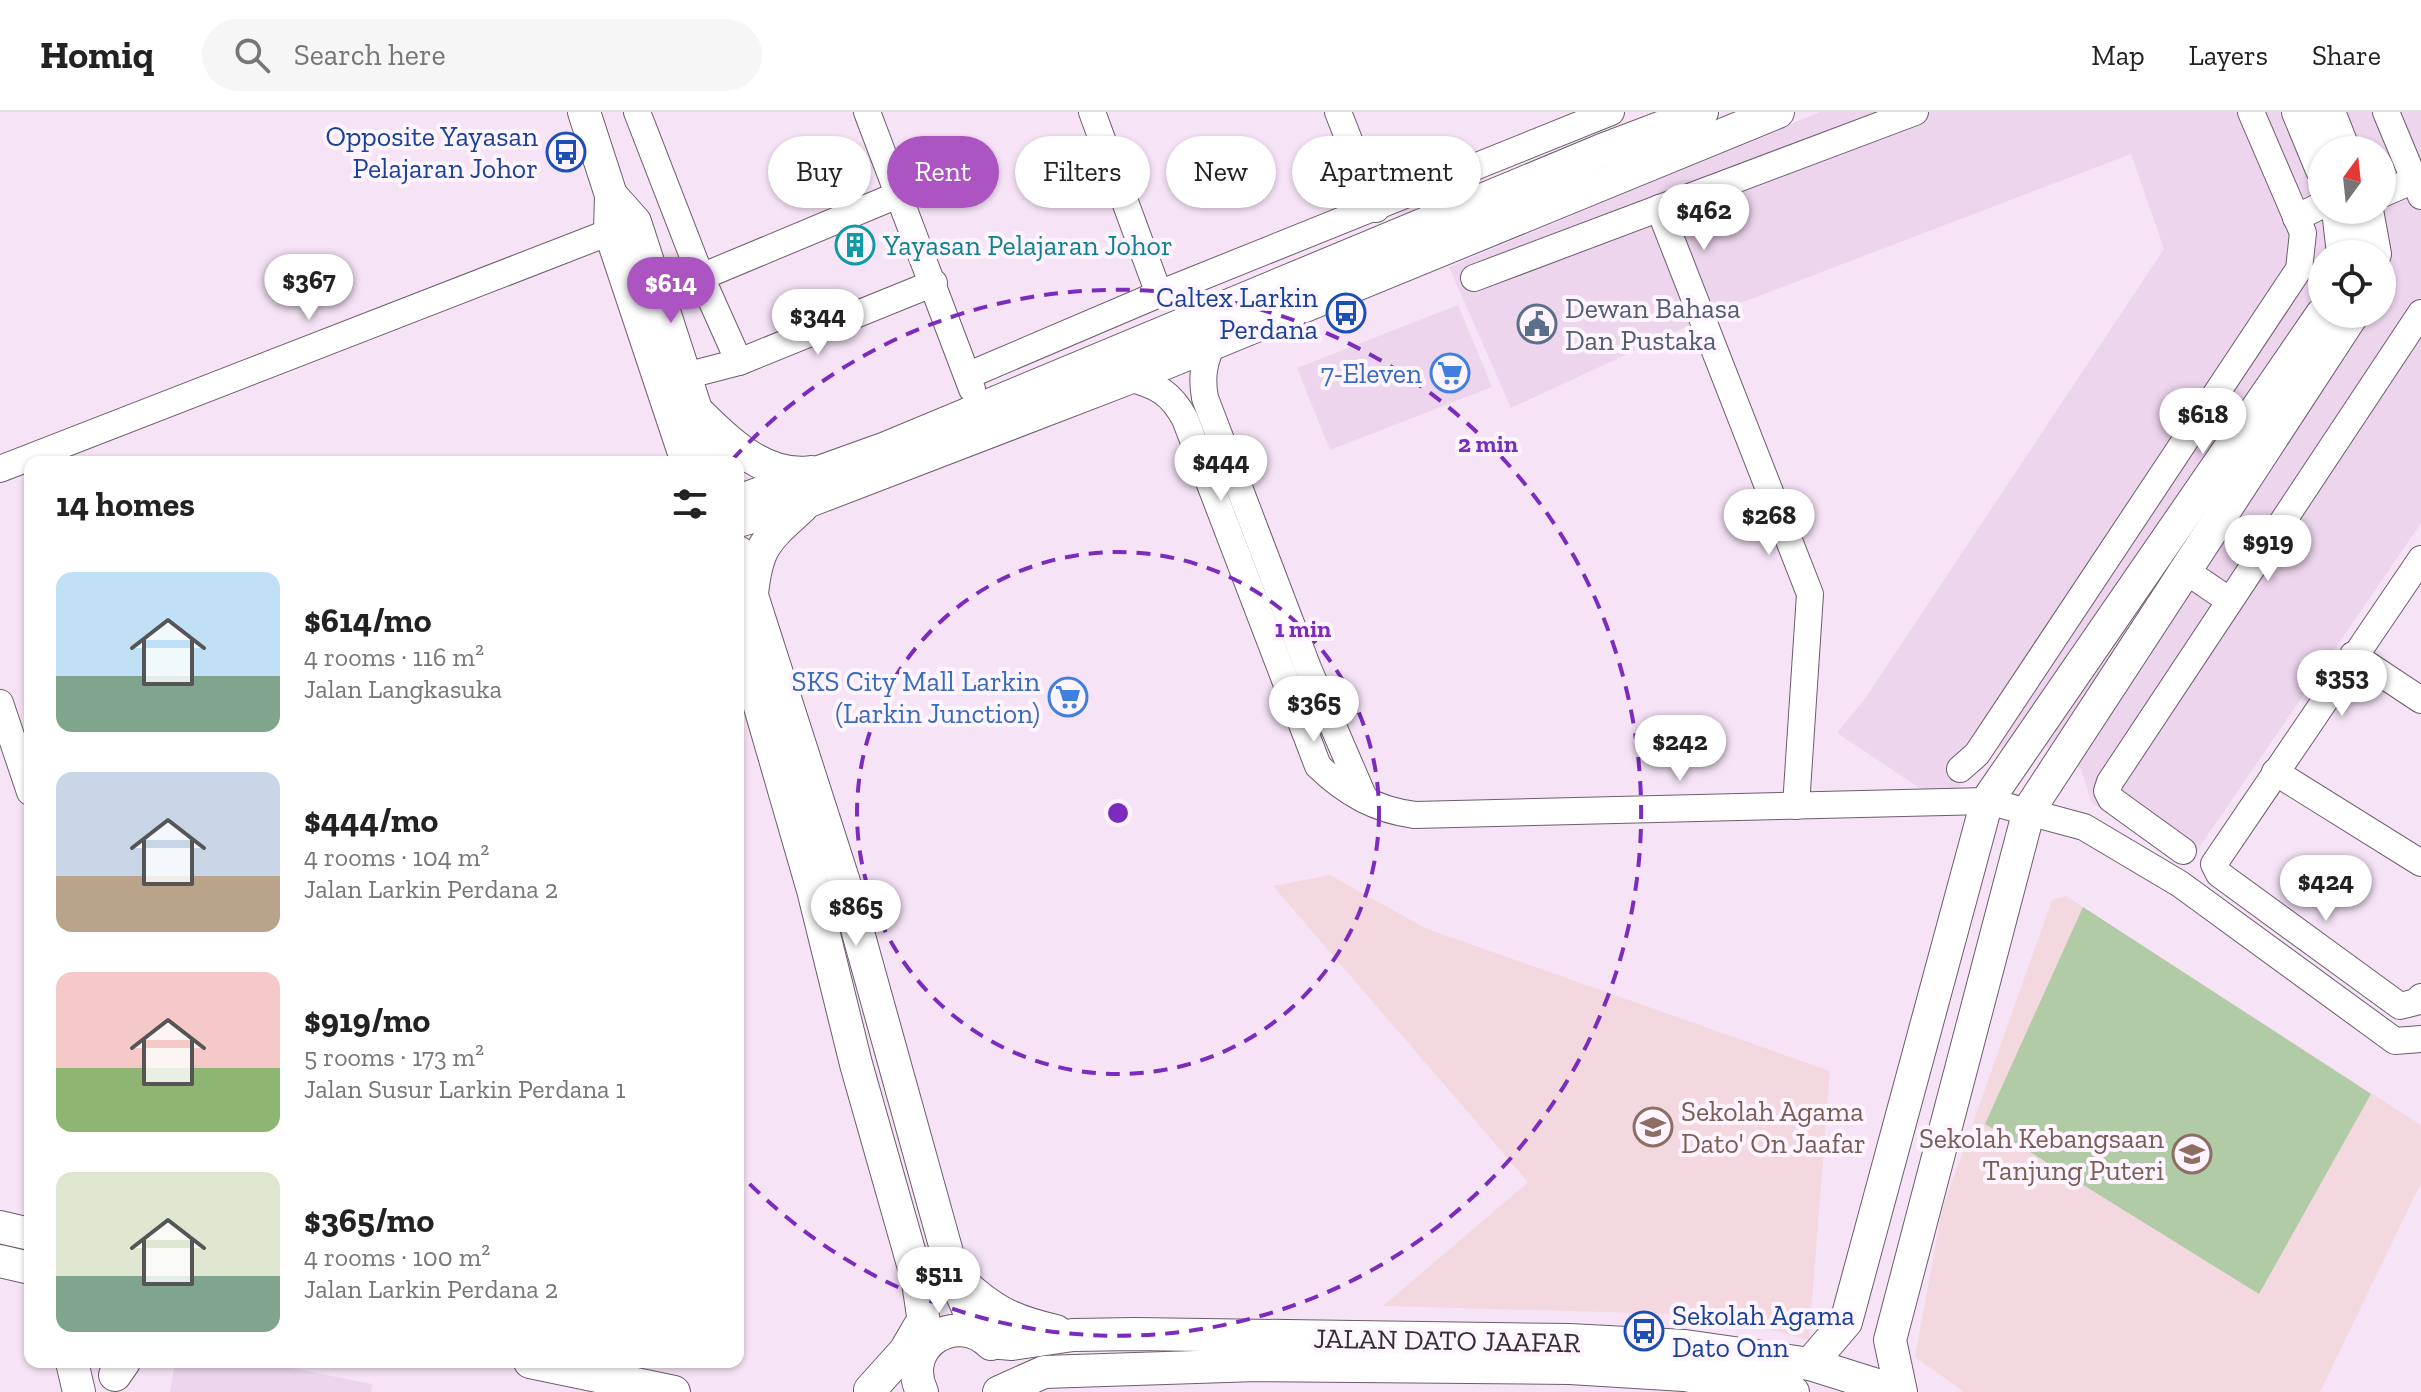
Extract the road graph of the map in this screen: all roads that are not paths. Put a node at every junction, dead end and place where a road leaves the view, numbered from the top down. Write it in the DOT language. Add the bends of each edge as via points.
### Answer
graph roads {
  1 [pos="584,112"];
  2 [pos="637,112"];
  3 [pos="867,112"];
  4 [pos="1092,112"];
  5 [pos="1338,112"];
  6 [pos="1702,112"];
  7 [pos="1778,112"];
  8 [pos="1915,112"];
  9 [pos="2251,112"];
  10 [pos="2298,112"];
  11 [pos="2329,112"];
  12 [pos="2386,112"];
  13 [pos="1596,124"];
  14 [pos="2308,136"];
  15 [pos="2338,136"];
  16 [pos="887,162"];
  17 [pos="2417,188"];
  18 [pos="2396,192"];
  19 [pos="887,199"];
  20 [pos="905,208"];
  21 [pos="1659,208"];
  22 [pos="1376,209"];
  23 [pos="2308,212"];
  24 [pos="2296,218"];
  25 [pos="622,227"];
  26 [pos="1400,251"];
  27 [pos="701,277"];
  28 [pos="1474,278"];
  29 [pos="934,283"];
  30 [pos="1159,294"];
  31 [pos="2421,313"];
  32 [pos="2312,328"];
  33 [pos="2344,328"];
  34 [pos="1214,341"];
  35 [pos="739,362"];
  36 [pos="969,375"];
  37 [pos="685,376"];
  38 [pos="1129,378"];
  39 [pos="696,409"];
  40 [pos="977,411"];
  41 [pos="33,456"];
  42 [pos="685,456"];
  43 [pos="711,456"];
  44 [pos="24,460"];
  45 [pos="0,469"];
  46 [pos="827,469"];
  47 [pos="744,499"];
  48 [pos="809,501"];
  49 [pos="744,519"];
  50 [pos="2117,539"];
  51 [pos="2421,559"];
  52 [pos="2151,563"];
  53 [pos="2186,571"];
  54 [pos="744,573"];
  55 [pos="2227,599"];
  56 [pos="752,602"];
  57 [pos="744,652"];
  58 [pos="2353,655"];
  59 [pos="2421,700"];
  60 [pos="0,703"];
  61 [pos="1960,769"];
  62 [pos="2275,772"];
  63 [pos="24,774"];
  64 [pos="1365,800"];
  65 [pos="1987,801"];
  66 [pos="1796,806"];
  67 [pos="2029,810"];
  68 [pos="2183,851"];
  69 [pos="2421,863"];
  70 [pos="2421,997"];
  71 [pos="2421,1039"];
  72 [pos="0,1227"];
  73 [pos="24,1233"];
  74 [pos="953,1274"];
  75 [pos="924,1309"];
  76 [pos="1073,1335"];
  77 [pos="984,1338"];
  78 [pos="923,1348"];
  79 [pos="1810,1364"];
  80 [pos="73,1368"];
  81 [pos="559,1368"];
  82 [pos="111,1371"];
  83 [pos="1040,1382"];
  84 [pos="865,1391"];
  85 [pos="79,1392"];
  86 [pos="87,1392"];
  87 [pos="674,1392"];
  88 [pos="922,1392"];
  89 [pos="997,1392"];
  90 [pos="1793,1392"];
  91 [pos="1900,1392"];
  1 -- 25 [label="main road"];
  2 -- 27 [label="street"];
  3 -- 16 [label="street"];
  4 -- 30 [label="street"];
  5 -- 22 [label="street"];
  6 -- 13 [label="main road"];
  7 -- 26 [label="main road"];
  8 -- 21 [label="street"];
  9 -- 24 [label="street"];
  10 -- 14 [label="main road"];
  11 -- 15 [label="main road"];
  12 -- 17 [label="street"];
  13 -- 22 [label="street"];
  13 -- 26 [label="main road"];
  17 -- 18 [label="street"];
  19 -- 27 [label="street"];
  20 -- 29 [label="street"];
  21 -- 28 [label="street"];
  21 -- 66 [label="street" via="1810,594"];
  22 -- 30 [label="street"];
  23 -- 24 [label="street"];
  24 -- 50 [label="street" via="2303,233 2299,269"];
  25 -- 37 [label="main road"];
  25 -- 41 [label="street"];
  25 -- 42 [label="main road"];
  26 -- 34 [label="main road"];
  26 -- 40 [label="main road"];
  27 -- 35 [label="street"];
  29 -- 35 [label="street"];
  29 -- 36 [label="street"];
  30 -- 36 [label="street"];
  31 -- 55 [label="street"];
  32 -- 52 [label="main road"];
  33 -- 53 [label="main road"];
  34 -- 38 [label="main road"];
  34 -- 64 [label="street" via="1201,379 1205,398 1308,668"];
  35 -- 37 [label="street"];
  36 -- 40 [label="street"];
  37 -- 39 [label="main road"];
  38 -- 48 [label="main road"];
  38 -- 64 [label="street" via="1173,397 1318,766"];
  39 -- 43 [label="main road"];
  39 -- 46 [label="main road" via="726,440 771,467 796,474"];
  40 -- 46 [label="main road"];
  44 -- 45 [label="street"];
  46 -- 47 [label="main road"];
  48 -- 49 [label="main road"];
  48 -- 56 [label="main road" via="763,546 755,562"];
  50 -- 52 [label="street"];
  50 -- 61 [label="street" via="1977,754"];
  51 -- 58 [label="street"];
  52 -- 65 [label="main road"];
  53 -- 55 [label="street"];
  53 -- 67 [label="main road"];
  54 -- 56 [label="main road"];
  55 -- 68 [label="street" via="2107,791"];
  56 -- 74 [label="main road" via="844,882"];
  57 -- 75 [label="main road"];
  58 -- 59 [label="street"];
  58 -- 62 [label="street"];
  60 -- 63 [label="street"];
  62 -- 69 [label="street"];
  62 -- 70 [label="street" via="2222,849 2214,864 2219,874 2400,1006"];
  64 -- 66 [label="street" via="1387,811 1415,815"];
  65 -- 66 [label="street"];
  65 -- 67 [label="street"];
  65 -- 79 [label="main road" via="1846,1322"];
  67 -- 71 [label="street" via="2084,827 2180,884 2395,1041"];
  67 -- 91 [label="main road" via="1890,1340"];
  72 -- 73 [label="main road"];
  74 -- 76 [label="main road" via="1005,1317"];
  74 -- 77 [label="main road"];
  75 -- 78 [label="main road"];
  75 -- 84 [label="main road" via="905,1351"];
  76 -- 77 [label="main road, JALAN DATO JAAFAR" via="1012,1344"];
  76 -- 79 [label="main road, JALAN DATO JAAFAR" via="1569,1340 1685,1346"];
  77 -- 78 [label="main road, JALAN DATO JAAFAR" via="951,1329"];
  77 -- 89 [label="main road" via="1001,1367"];
  78 -- 84 [label="main road" via="888,1380"];
  78 -- 88 [label="main road" via="916,1368"];
  79 -- 91 [label="main road, JALAN DATO JAAFAR"];
  80 -- 85 [label="main road"];
  81 -- 87 [label="main road"];
  82 -- 86 [label="street"];
  83 -- 89 [label="main road, JALAN DATO JAAFAR"];
  83 -- 90 [label="main road, JALAN DATO JAAFAR" via="1181,1365 1570,1368 1684,1375"];
}
